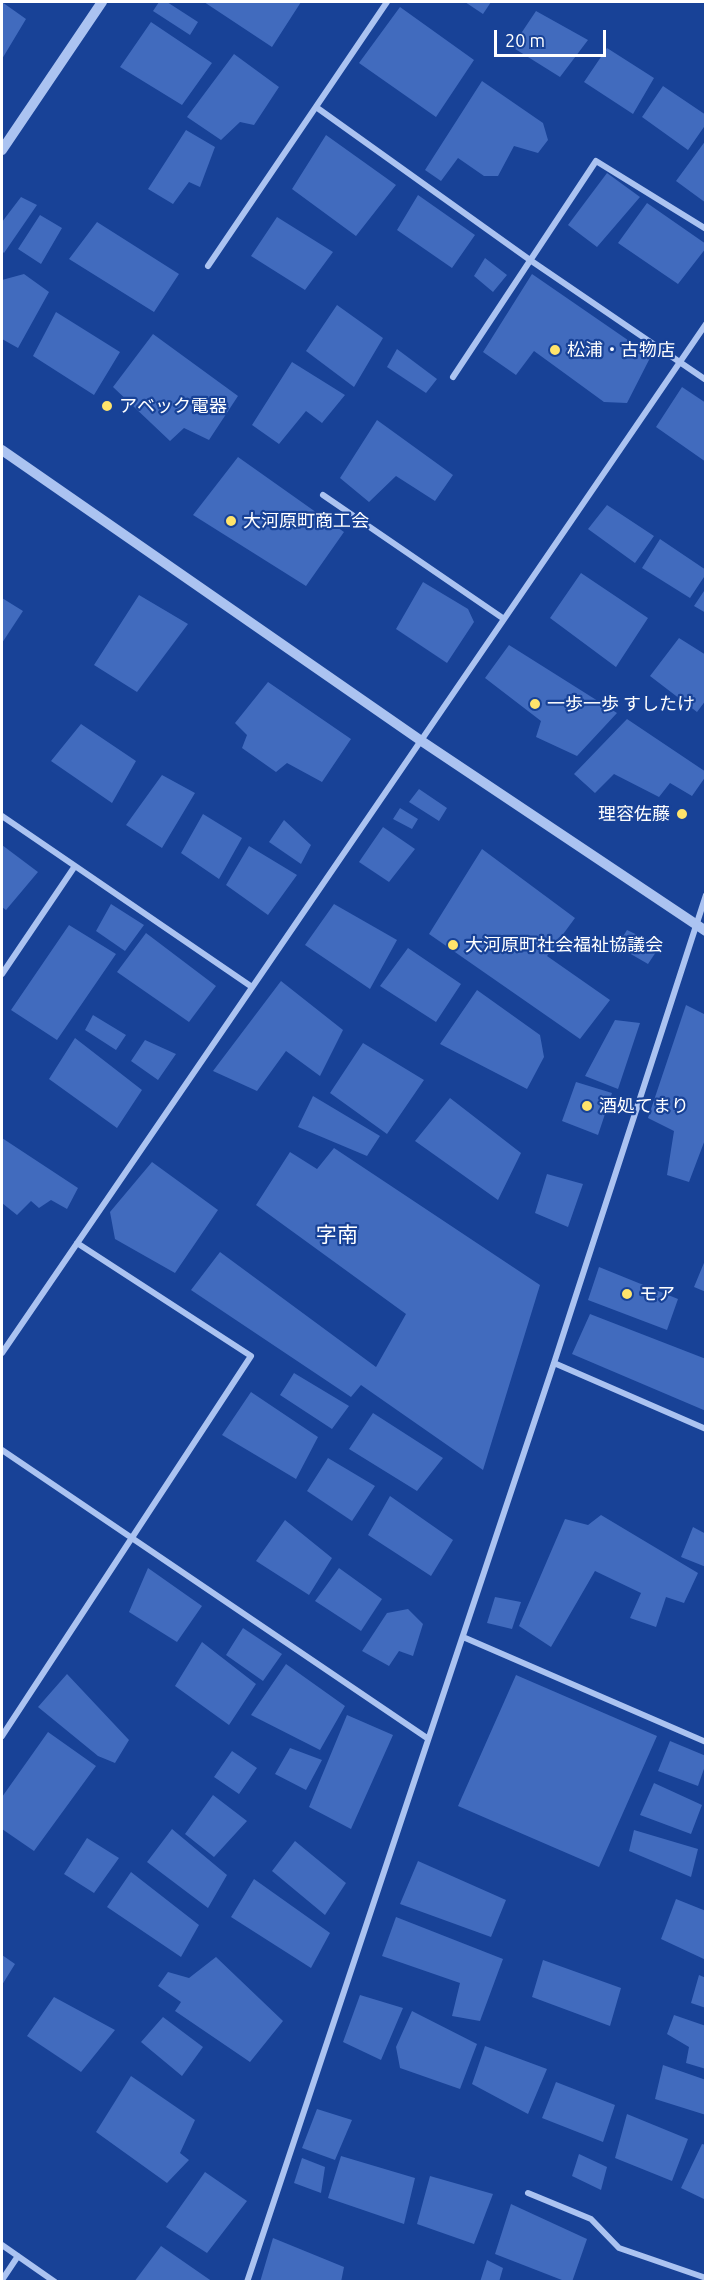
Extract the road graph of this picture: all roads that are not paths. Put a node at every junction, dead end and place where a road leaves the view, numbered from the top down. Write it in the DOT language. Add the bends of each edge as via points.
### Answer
graph roads {
  1 [pos="102,2"];
  2 [pos="387,2"];
  3 [pos="316,107"];
  4 [pos="2,150"];
  5 [pos="705,229"];
  6 [pos="530,260"];
  7 [pos="208,266"];
  8 [pos="705,324"];
  9 [pos="679,362"];
  10 [pos="453,377"];
  11 [pos="705,380"];
  12 [pos="2,450"];
  13 [pos="323,495"];
  14 [pos="504,619"];
  15 [pos="420,740"];
  16 [pos="2,816"];
  17 [pos="75,866"];
  18 [pos="705,895"];
  19 [pos="696,925"];
  20 [pos="705,931"];
  21 [pos="2,974"];
  22 [pos="252,987"];
  23 [pos="77,1243"];
  24 [pos="2,1353"];
  25 [pos="554,1363"];
  26 [pos="705,1429"];
  27 [pos="2,1450"];
  28 [pos="132,1538"];
  29 [pos="463,1636"];
  30 [pos="2,1736"];
  31 [pos="427,1738"];
  32 [pos="705,1742"];
  33 [pos="528,2193"];
  34 [pos="2,2245"];
  35 [pos="18,2256"];
  36 [pos="705,2278"];
  37 [pos="2,2280"];
  38 [pos="56,2282"];
  39 [pos="247,2282"];
  1 -- 4 [label="street"];
  2 -- 3 [label="street"];
  3 -- 6 [label="street"];
  3 -- 7 [label="street"];
  5 -- 6 [label="street" via="596,161"];
  6 -- 9 [label="street"];
  6 -- 10 [label="street"];
  8 -- 9 [label="street"];
  9 -- 11 [label="street"];
  9 -- 14 [label="street"];
  12 -- 15 [label="street"];
  13 -- 14 [label="street"];
  14 -- 15 [label="street"];
  15 -- 19 [label="street"];
  15 -- 22 [label="street"];
  16 -- 17 [label="street"];
  17 -- 21 [label="street"];
  17 -- 22 [label="street"];
  18 -- 19 [label="street"];
  19 -- 20 [label="street"];
  19 -- 25 [label="street"];
  22 -- 23 [label="street"];
  23 -- 24 [label="street"];
  23 -- 28 [label="street" via="251,1356"];
  25 -- 26 [label="street"];
  25 -- 29 [label="street"];
  27 -- 28 [label="street"];
  28 -- 30 [label="street"];
  28 -- 31 [label="street"];
  29 -- 31 [label="street"];
  29 -- 32 [label="street"];
  31 -- 39 [label="street"];
  33 -- 36 [label="street" via="591,2219 620,2248"];
  34 -- 35 [label="street"];
  35 -- 37 [label="street"];
  35 -- 38 [label="street"];
}
